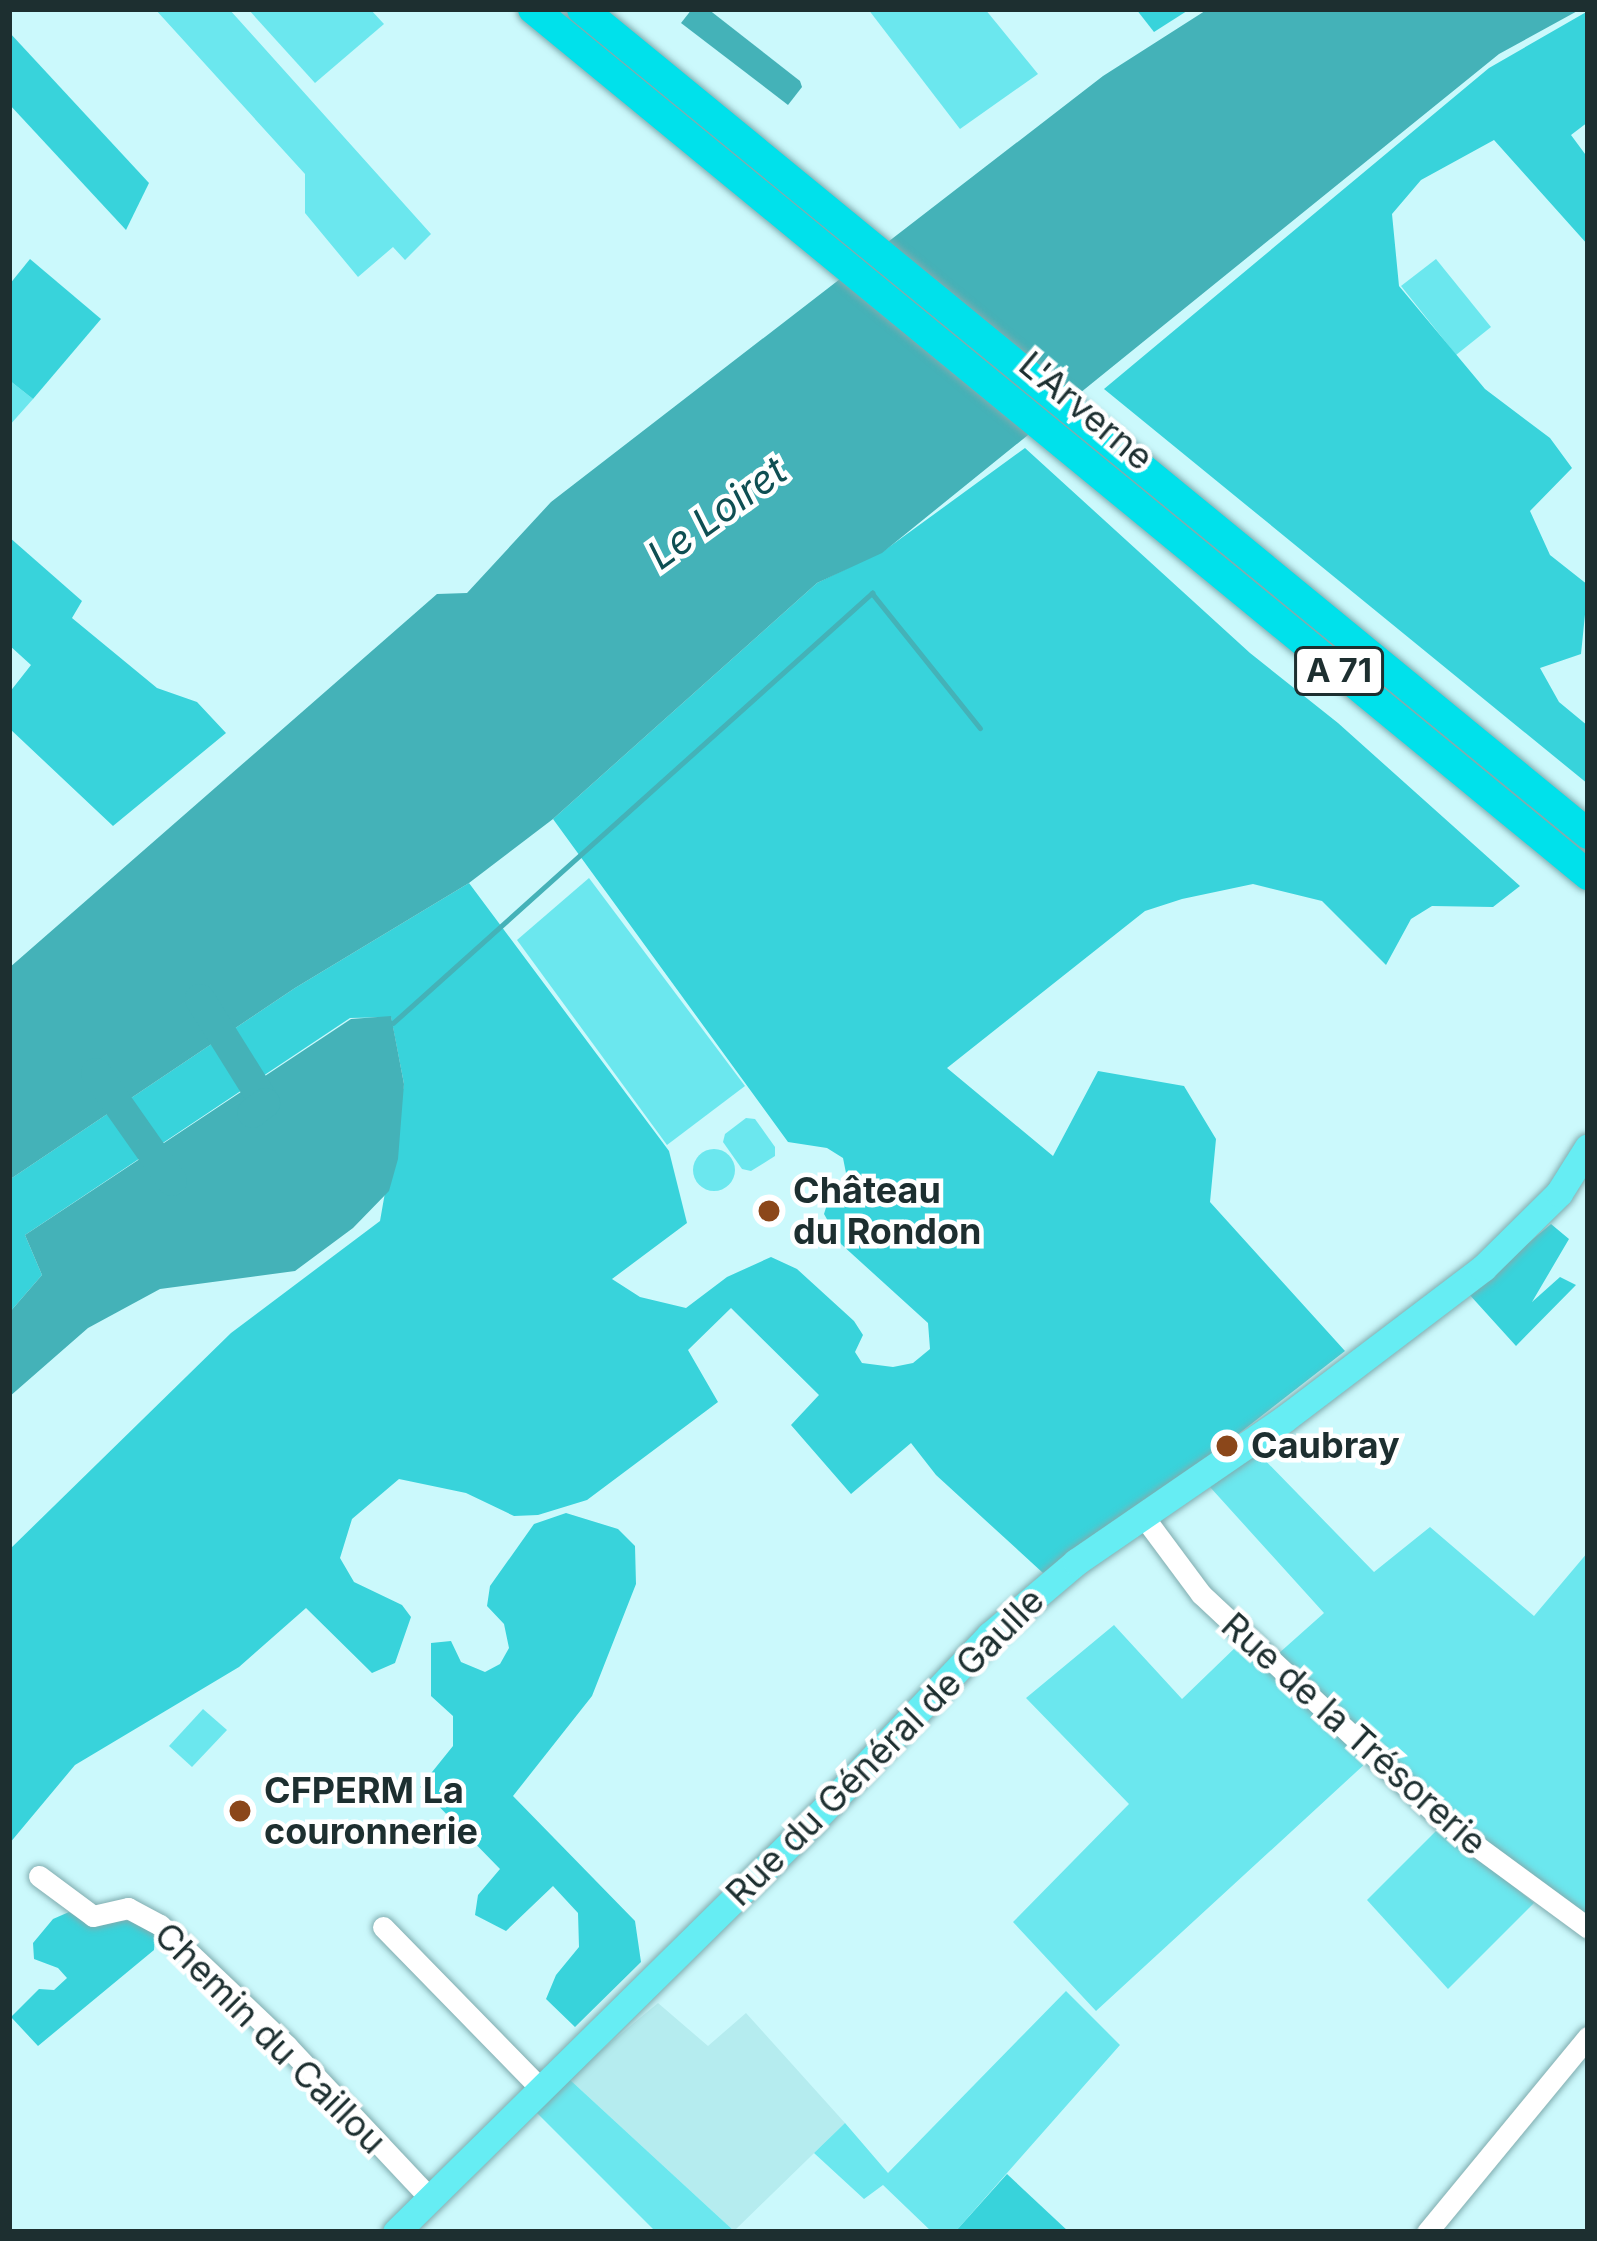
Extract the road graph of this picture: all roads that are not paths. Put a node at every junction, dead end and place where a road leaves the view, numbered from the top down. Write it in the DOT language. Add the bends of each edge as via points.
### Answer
graph roads {
  1 [pos="533,9"];
  2 [pos="582,9"];
  3 [pos="812,214"];
  4 [pos="1588,834"];
  5 [pos="1588,875"];
  6 [pos="1588,1148"];
  7 [pos="1143,1516"];
  8 [pos="39,1876"];
  9 [pos="383,1927"];
  10 [pos="1588,1928"];
  11 [pos="1588,2037"];
  12 [pos="540,2088"];
  13 [pos="429,2198"];
  14 [pos="396,2232"];
  15 [pos="1427,2232"];
  1 -- 3 [label="highway, L'Arverne / A 71"];
  2 -- 3 [label="highway, L'Arverne / A 71"];
  3 -- 4 [label="highway, L'Arverne / A 71" via="1112,440"];
  3 -- 5 [label="highway, L'Arverne / A 71" via="1091,466"];
  6 -- 7 [label="main road, Rue du Général de Gaulle" via="1559,1193 1483,1268"];
  7 -- 10 [label="street, Rue de la Trésorerie" via="1201,1594 1448,1825"];
  7 -- 12 [label="main road, Rue du Général de Gaulle" via="990,1635"];
  8 -- 13 [label="street, Chemin du Caillou" via="93,1916 128,1908 160,1925"];
  9 -- 12 [label="street"];
  11 -- 15 [label="street"];
  12 -- 13 [label="main road, Rue du Général de Gaulle"];
  13 -- 14 [label="main road, Rue du Général de Gaulle"];
}
